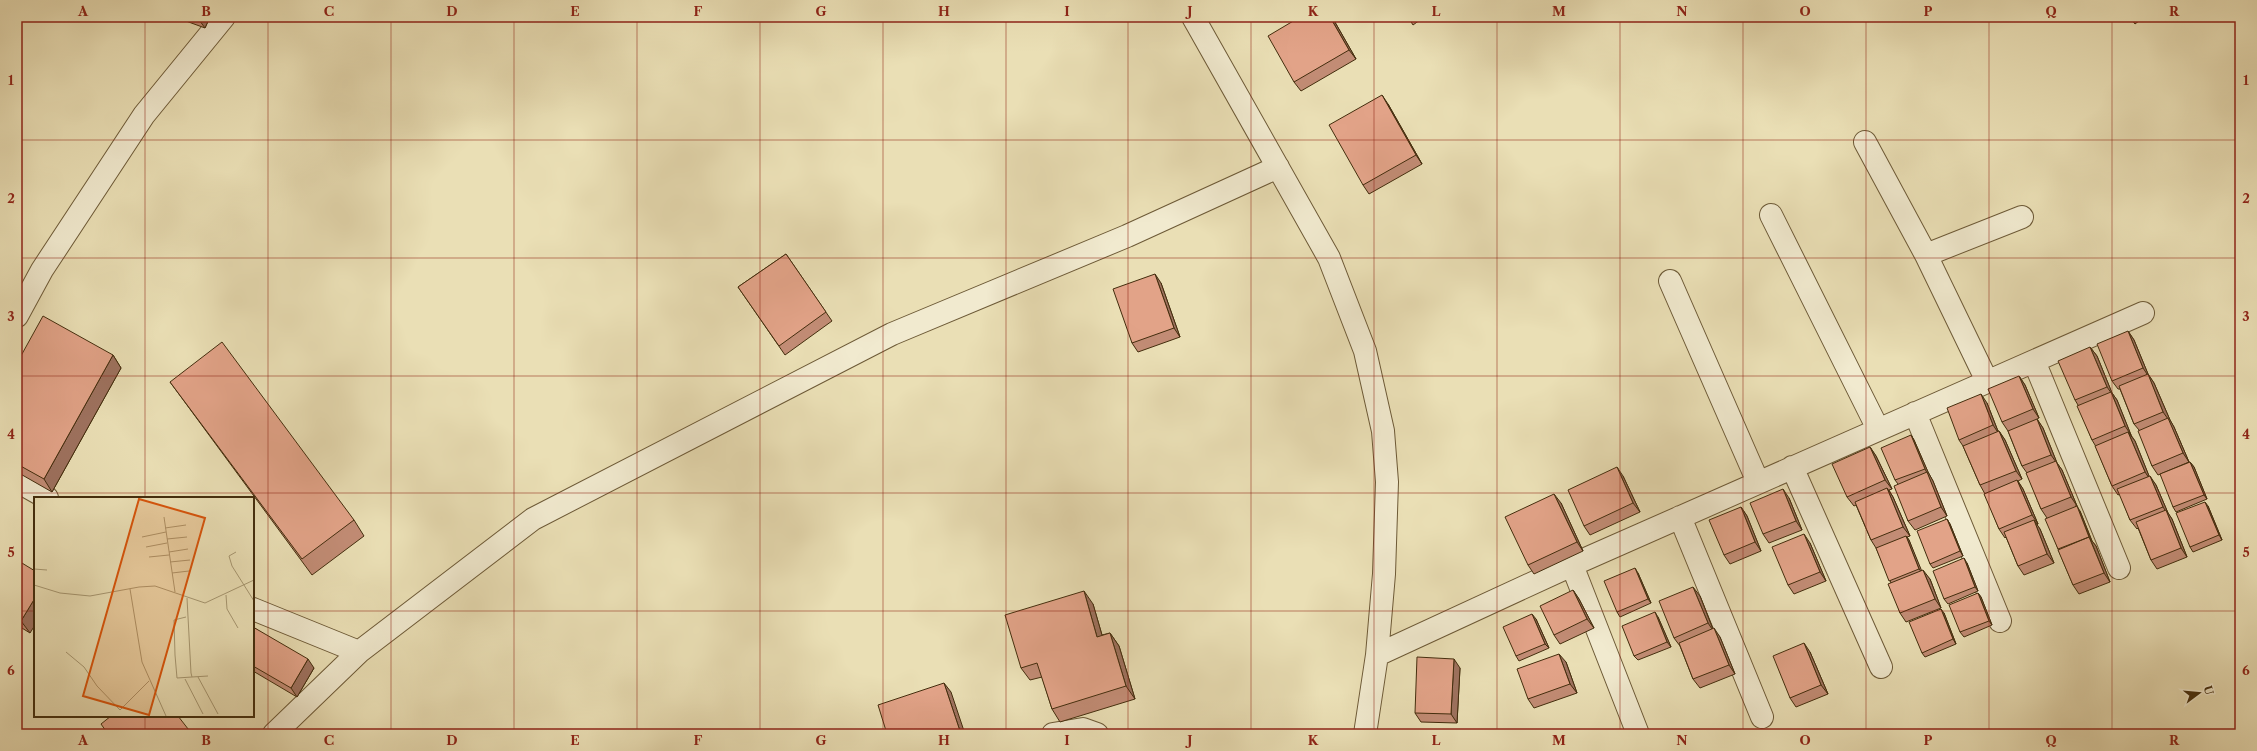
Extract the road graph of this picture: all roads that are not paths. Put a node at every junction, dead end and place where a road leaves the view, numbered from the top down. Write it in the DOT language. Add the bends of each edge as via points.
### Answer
graph roads {
  1 [pos="224,17"];
  2 [pos="1193,17"];
  3 [pos="1865,142"];
  4 [pos="1278,167"];
  5 [pos="1771,215"];
  6 [pos="2022,217"];
  7 [pos="1926,256"];
  8 [pos="1670,280"];
  9 [pos="2143,313"];
  10 [pos="17,316"];
  11 [pos="2034,361"];
  12 [pos="1987,381"];
  13 [pos="1915,413"];
  14 [pos="1878,429"];
  15 [pos="1792,467"];
  16 [pos="17,481"];
  17 [pos="1758,482"];
  18 [pos="45,497"];
  19 [pos="1680,517"];
  20 [pos="1572,565"];
  21 [pos="2119,568"];
  22 [pos="254,609"];
  23 [pos="2000,621"];
  24 [pos="359,652"];
  25 [pos="1377,655"];
  26 [pos="1881,667"];
  27 [pos="1762,717"];
  28 [pos="274,734"];
  29 [pos="1053,734"];
  30 [pos="1097,734"];
  31 [pos="1365,734"];
  32 [pos="1638,734"];
  1 -- 10 [label="street" via="144,115 42,270"];
  2 -- 4 [label="street"];
  3 -- 7 [label="street"];
  4 -- 24 [label="street" via="1127,236 892,334 532,518"];
  4 -- 25 [label="street" via="1329,258 1365,351 1383,431 1386,498 1384,574"];
  5 -- 14 [label="street"];
  6 -- 7 [label="street"];
  7 -- 12 [label="street"];
  8 -- 17 [label="street"];
  9 -- 11 [label="street"];
  11 -- 12 [label="street"];
  11 -- 21 [label="street"];
  12 -- 13 [label="street"];
  13 -- 14 [label="street"];
  13 -- 23 [label="street"];
  14 -- 15 [label="street"];
  15 -- 17 [label="street"];
  15 -- 26 [label="street"];
  16 -- 18 [label="street"];
  17 -- 19 [label="street"];
  19 -- 20 [label="street"];
  19 -- 27 [label="street"];
  20 -- 25 [label="street"];
  20 -- 32 [label="street"];
  22 -- 24 [label="street"];
  24 -- 28 [label="street"];
  25 -- 31 [label="street"];
  29 -- 30 [label="street" via="1083,729"];
}
